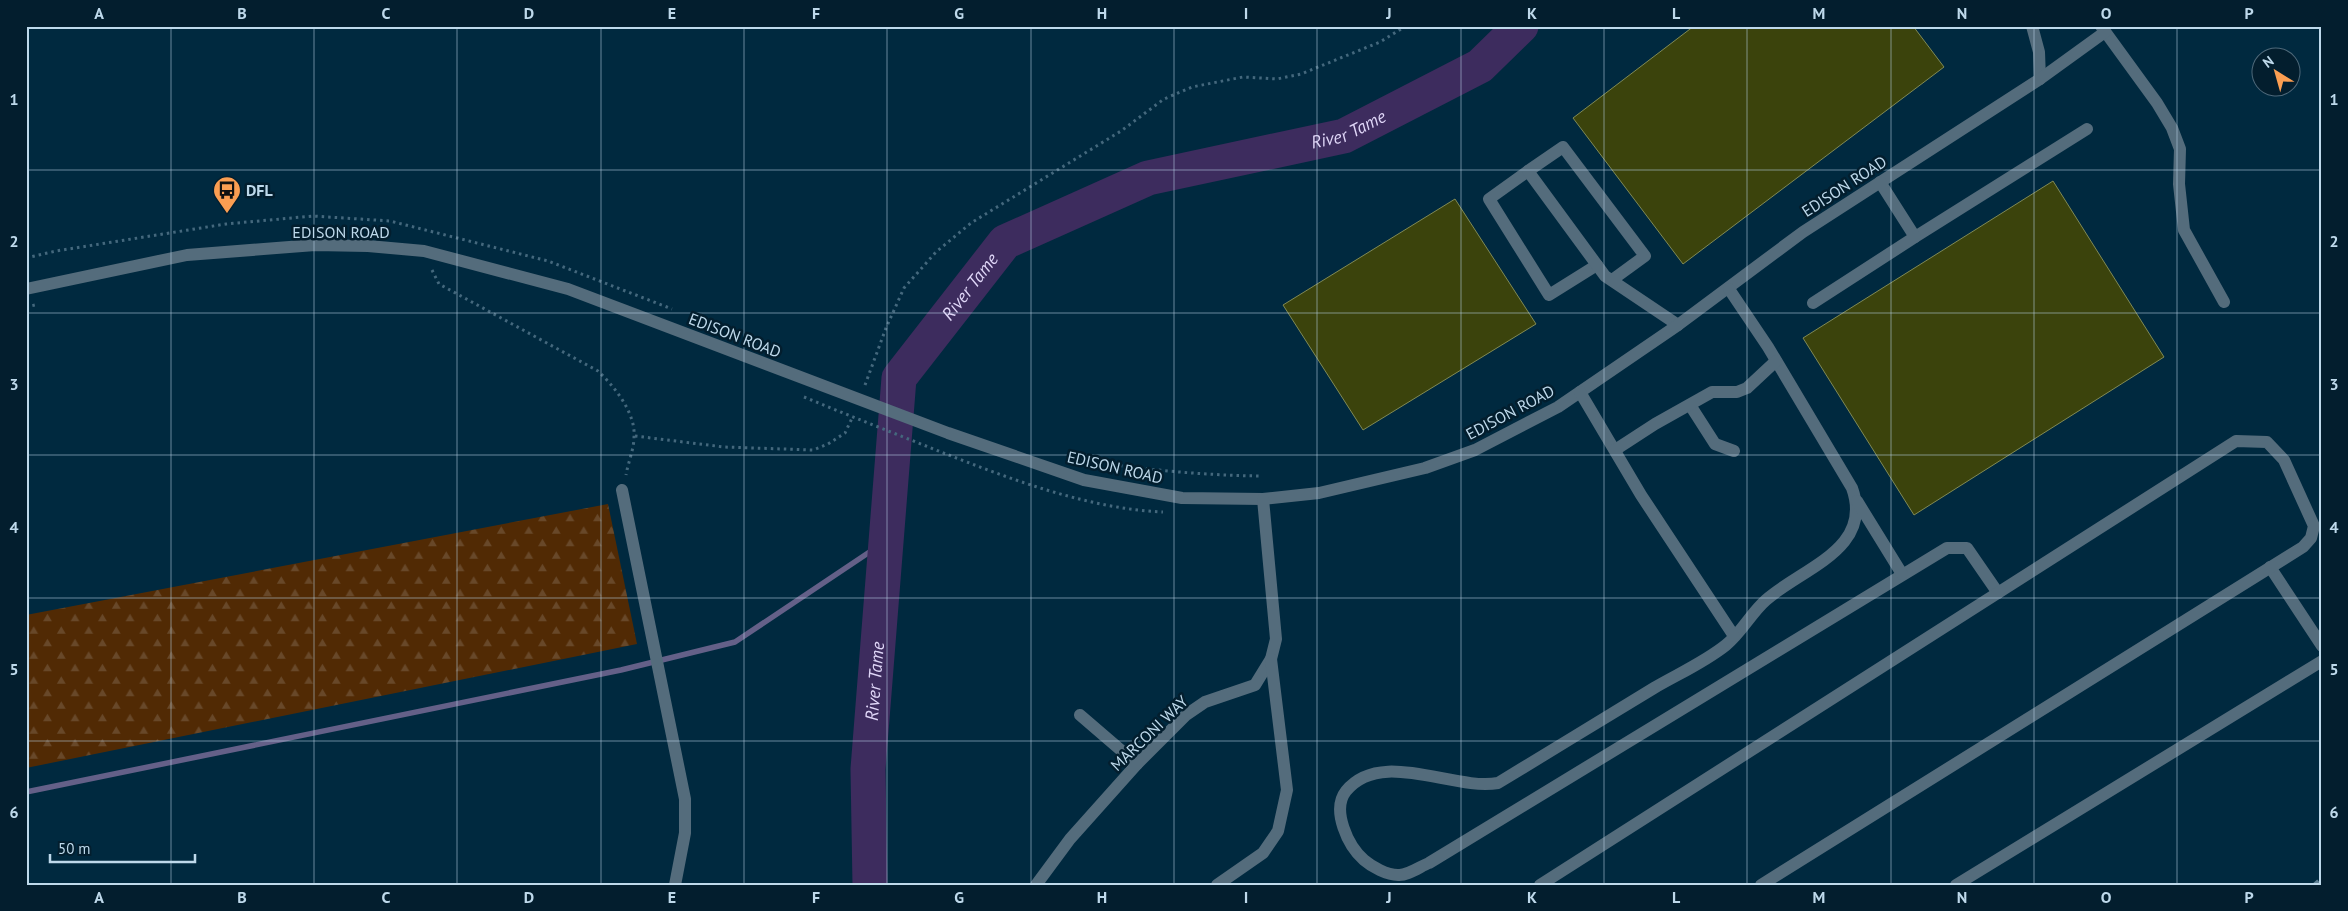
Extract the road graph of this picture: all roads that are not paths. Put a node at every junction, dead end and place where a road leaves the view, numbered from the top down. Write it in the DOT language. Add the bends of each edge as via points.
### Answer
graph roads {
  1 [pos="2032,26"];
  2 [pos="2103,29"];
  3 [pos="2040,79"];
  4 [pos="2087,129"];
  5 [pos="1528,171"];
  6 [pos="1880,182"];
  7 [pos="1915,238"];
  8 [pos="1597,265"];
  9 [pos="1612,280"];
  10 [pos="26,289"];
  11 [pos="1729,289"];
  12 [pos="2224,302"];
  13 [pos="1813,303"];
  14 [pos="1678,325"];
  15 [pos="1776,361"];
  16 [pos="1580,392"];
  17 [pos="1690,405"];
  18 [pos="1615,450"];
  19 [pos="1734,451"];
  20 [pos="622,490"];
  21 [pos="1263,499"];
  22 [pos="1857,501"];
  23 [pos="2270,567"];
  24 [pos="1902,574"];
  25 [pos="1998,593"];
  26 [pos="1734,636"];
  27 [pos="2322,646"];
  28 [pos="1271,659"];
  29 [pos="2322,661"];
  30 [pos="1080,715"];
  31 [pos="1137,764"];
  32 [pos="675,885"];
  33 [pos="1036,885"];
  34 [pos="1217,885"];
  35 [pos="1540,885"];
  36 [pos="1761,885"];
  37 [pos="1956,885"];
  1 -- 3 [label="street" via="2039,52"];
  2 -- 3 [label="street, EDISON ROAD"];
  2 -- 12 [label="street" via="2172,128 2180,148 2178,184 2184,230"];
  3 -- 6 [label="street, EDISON ROAD"];
  4 -- 7 [label="street"];
  5 -- 8 [label="street"];
  5 -- 8 [label="street" via="1489,199 1549,295"];
  5 -- 9 [label="street" via="1563,147 1645,256"];
  6 -- 7 [label="street"];
  6 -- 11 [label="street, EDISON ROAD" via="1803,232"];
  7 -- 13 [label="street"];
  8 -- 9 [label="street"];
  9 -- 14 [label="street"];
  10 -- 21 [label="street, EDISON ROAD" via="187,255 315,245 424,251 568,289 766,364 859,393 948,433 1084,480 1182,498"];
  11 -- 14 [label="street, EDISON ROAD"];
  11 -- 15 [label="street"];
  14 -- 16 [label="street, EDISON ROAD"];
  15 -- 17 [label="street" via="1747,388 1737,392 1712,392"];
  15 -- 22 [label="street"];
  16 -- 18 [label="street"];
  16 -- 21 [label="street, EDISON ROAD" via="1476,450 1425,468 1319,493"];
  17 -- 18 [label="street"];
  17 -- 19 [label="street" via="1715,444"];
  18 -- 26 [label="street"];
  20 -- 32 [label="street" via="685,799 685,834"];
  21 -- 28 [label="street, MARCONI WAY" via="1276,639"];
  22 -- 24 [label="street"];
  22 -- 26 [label="street" via="1856,521 1849,537 1839,548 1766,600"];
  23 -- 25 [label="street" via="2303,547 2311,538 2314,526 2284,460 2267,442 2236,441"];
  23 -- 27 [label="street"];
  23 -- 36 [label="street"];
  24 -- 25 [label="street" via="1948,548 1967,548"];
  24 -- 26 [label="street" via="1429,863 1399,876 1364,860 1352,845 1342,822 1341,806 1345,792 1360,778 1390,770 1483,785 1498,782 1726,645"];
  25 -- 35 [label="street"];
  28 -- 31 [label="street, MARCONI WAY" via="1256,685 1204,702 1186,715"];
  28 -- 34 [label="street" via="1286,798 1278,831 1263,853"];
  29 -- 37 [label="street"];
  30 -- 31 [label="street"];
  31 -- 33 [label="street, MARCONI WAY" via="1070,839"];
}
